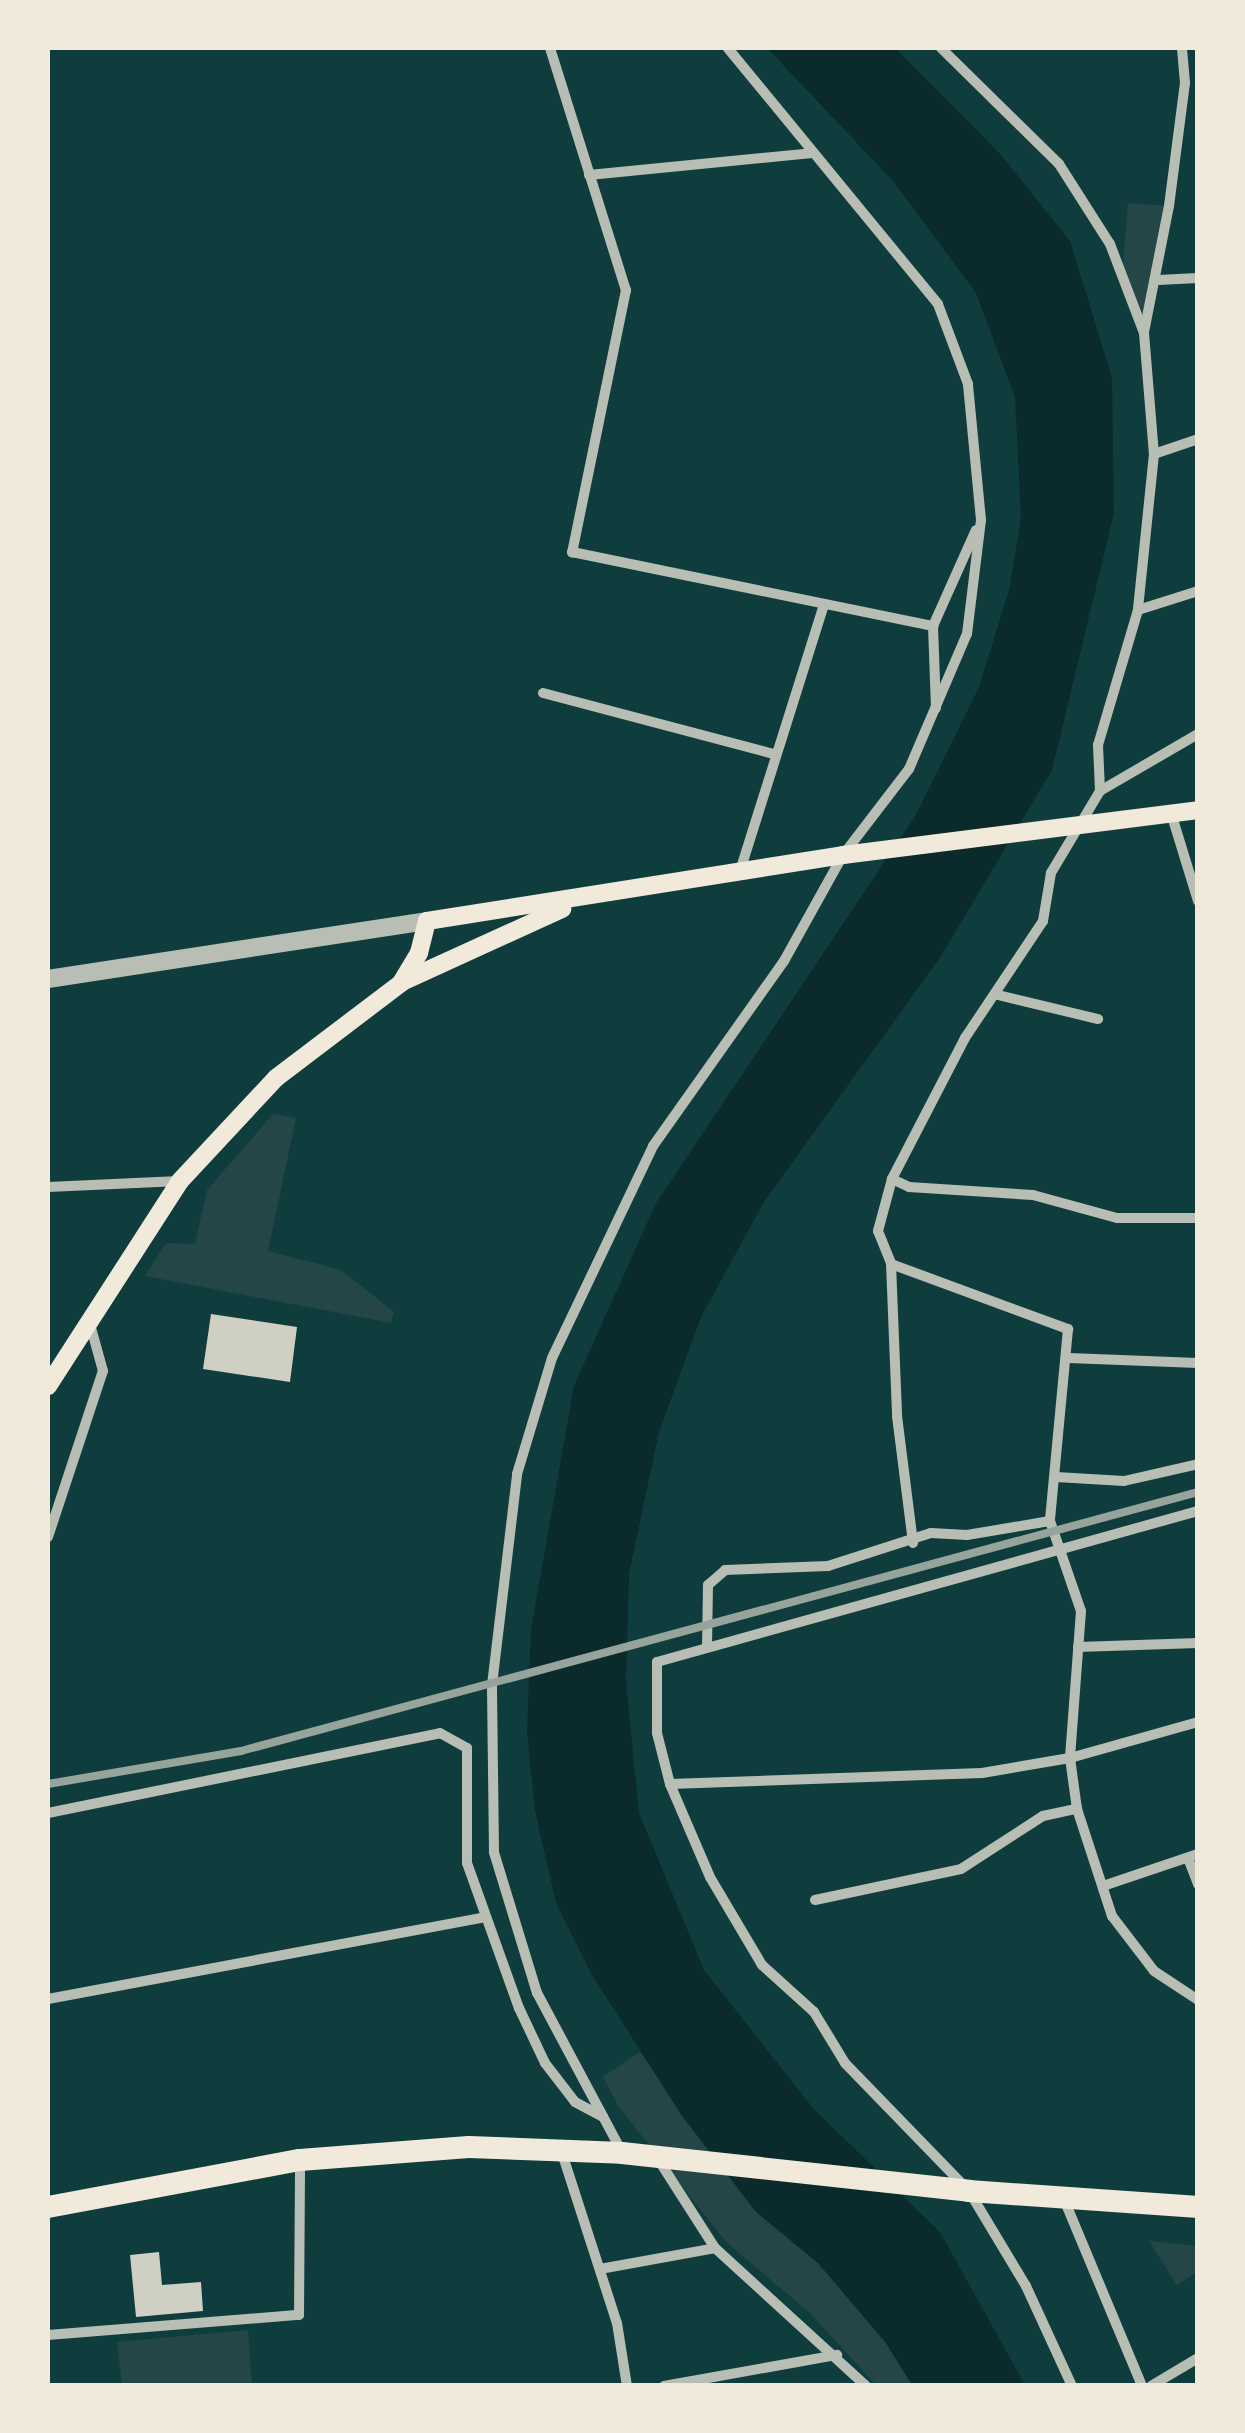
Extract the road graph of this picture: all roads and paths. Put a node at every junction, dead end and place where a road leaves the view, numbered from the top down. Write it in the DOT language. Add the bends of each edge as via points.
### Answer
graph roads {
  1 [pos="550,48"];
  2 [pos="728,48"];
  3 [pos="941,48"];
  4 [pos="1182,48"];
  5 [pos="812,153"];
  6 [pos="590,175"];
  7 [pos="1198,278"];
  8 [pos="1158,280"];
  9 [pos="1144,333"];
  10 [pos="1198,439"];
  11 [pos="1154,454"];
  12 [pos="981,520"];
  13 [pos="1198,591"];
  14 [pos="823,608"];
  15 [pos="1138,610"];
  16 [pos="933,626"];
  17 [pos="544,693"];
  18 [pos="936,713"];
  19 [pos="1198,734"];
  20 [pos="774,754"];
  21 [pos="1100,791"];
  22 [pos="1198,810"];
  23 [pos="1172,814"];
  24 [pos="1067,826"];
  25 [pos="842,855"];
  26 [pos="740,871"];
  27 [pos="600,896"];
  28 [pos="1198,901"];
  29 [pos="426,921"];
  30 [pos="48,979"];
  31 [pos="401,983"];
  32 [pos="998,994"];
  33 [pos="1098,1019"];
  34 [pos="892,1179"];
  35 [pos="180,1181"];
  36 [pos="48,1186"];
  37 [pos="1198,1218"];
  38 [pos="891,1264"];
  39 [pos="88,1319"];
  40 [pos="1069,1358"];
  41 [pos="1198,1363"];
  42 [pos="48,1386"];
  43 [pos="1198,1464"];
  44 [pos="1056,1477"];
  45 [pos="1198,1511"];
  46 [pos="1050,1521"];
  47 [pos="48,1537"];
  48 [pos="912,1543"];
  49 [pos="1058,1550"];
  50 [pos="1198,1643"];
  51 [pos="1078,1647"];
  52 [pos="707,1648"];
  53 [pos="1198,1722"];
  54 [pos="1070,1758"];
  55 [pos="670,1784"];
  56 [pos="1077,1810"];
  57 [pos="48,1813"];
  58 [pos="1193,1856"];
  59 [pos="1198,1884"];
  60 [pos="1103,1886"];
  61 [pos="815,1900"];
  62 [pos="482,1918"];
  63 [pos="48,1999"];
  64 [pos="1198,2000"];
  65 [pos="604,2118"];
  66 [pos="560,2149"];
  67 [pos="622,2153"];
  68 [pos="657,2158"];
  69 [pos="300,2160"];
  70 [pos="969,2191"];
  71 [pos="1063,2196"];
  72 [pos="48,2207"];
  73 [pos="1198,2207"];
  74 [pos="715,2248"];
  75 [pos="600,2269"];
  76 [pos="48,2335"];
  77 [pos="837,2355"];
  78 [pos="1198,2358"];
  79 [pos="627,2386"];
  80 [pos="664,2386"];
  81 [pos="866,2386"];
  82 [pos="1072,2386"];
  83 [pos="1142,2386"];
  84 [pos="1151,2386"];
  1 -- 6 [label="street"];
  2 -- 5 [label="street"];
  3 -- 9 [label="street" via="1059,164 1110,244"];
  4 -- 8 [label="street" via="1185,83"];
  5 -- 6 [label="street"];
  5 -- 12 [label="street" via="938,304 968,384"];
  6 -- 14 [label="street" via="626,290 572,552"];
  7 -- 8 [label="street"];
  8 -- 9 [label="street"];
  9 -- 11 [label="street"];
  10 -- 11 [label="street"];
  11 -- 15 [label="street"];
  12 -- 16 [label="street"];
  12 -- 18 [label="street" via="966,634"];
  13 -- 15 [label="street"];
  14 -- 16 [label="street"];
  14 -- 20 [label="street"];
  15 -- 21 [label="street" via="1098,745"];
  16 -- 18 [label="street"];
  17 -- 20 [label="street"];
  18 -- 25 [label="street" via="909,769"];
  19 -- 21 [label="street"];
  20 -- 26 [label="street"];
  21 -- 24 [label="street"];
  22 -- 23 [label="main road"];
  23 -- 24 [label="main road"];
  23 -- 28 [label="street"];
  24 -- 25 [label="main road"];
  24 -- 32 [label="street" via="1044,921"];
  25 -- 26 [label="main road"];
  25 -- 65 [label="street" via="784,961 653,1146 552,1358 518,1474 492,1685 494,1852 537,1993"];
  26 -- 27 [label="main road"];
  27 -- 29 [label="main road"];
  27 -- 31 [label="main road" via="522,923"];
  29 -- 30 [label="street"];
  29 -- 31 [label="main road" via="419,953"];
  31 -- 35 [label="main road" via="276,1078"];
  32 -- 33 [label="street"];
  32 -- 34 [label="street" via="965,1038"];
  34 -- 37 [label="street" via="908,1187 1033,1195 1117,1218"];
  34 -- 38 [label="street" via="878,1232"];
  35 -- 36 [label="street"];
  35 -- 39 [label="main road"];
  38 -- 40 [label="street" via="1068,1329"];
  38 -- 48 [label="street" via="897,1416"];
  39 -- 42 [label="main road"];
  39 -- 47 [label="street" via="104,1371"];
  40 -- 41 [label="street"];
  40 -- 44 [label="street" via="1055,1431"];
  43 -- 44 [label="street" via="1124,1481"];
  44 -- 46 [label="street"];
  45 -- 49 [label="street"];
  46 -- 48 [label="street" via="967,1535 930,1533"];
  46 -- 49 [label="street"];
  48 -- 52 [label="street" via="828,1566 725,1570 708,1585"];
  49 -- 51 [label="street" via="1080,1611"];
  49 -- 52 [label="street"];
  50 -- 51 [label="street"];
  51 -- 54 [label="street"];
  52 -- 55 [label="street" via="657,1662 657,1734"];
  53 -- 54 [label="street"];
  54 -- 55 [label="street" via="982,1772"];
  54 -- 56 [label="street"];
  55 -- 70 [label="street" via="710,1877 762,1965 814,2012 845,2063"];
  56 -- 60 [label="street"];
  56 -- 61 [label="street" via="1043,1816 961,1870"];
  57 -- 62 [label="street" via="440,1733 467,1748 467,1863"];
  58 -- 59 [label="street"];
  58 -- 60 [label="street"];
  60 -- 64 [label="street" via="1112,1916 1154,1971"];
  62 -- 63 [label="street"];
  62 -- 65 [label="street" via="546,2063 575,2102"];
  65 -- 67 [label="street"];
  66 -- 67 [label="highway"];
  66 -- 69 [label="highway" via="469,2147"];
  66 -- 75 [label="street"];
  67 -- 68 [label="highway"];
  68 -- 70 [label="highway"];
  68 -- 74 [label="street"];
  69 -- 72 [label="highway"];
  69 -- 76 [label="street" via="299,2315"];
  70 -- 71 [label="highway"];
  70 -- 82 [label="street" via="1026,2286"];
  71 -- 73 [label="highway"];
  71 -- 83 [label="street"];
  74 -- 75 [label="street"];
  74 -- 77 [label="street"];
  75 -- 79 [label="street"];
  77 -- 80 [label="street"];
  77 -- 81 [label="street"];
  78 -- 84 [label="street"];
}
